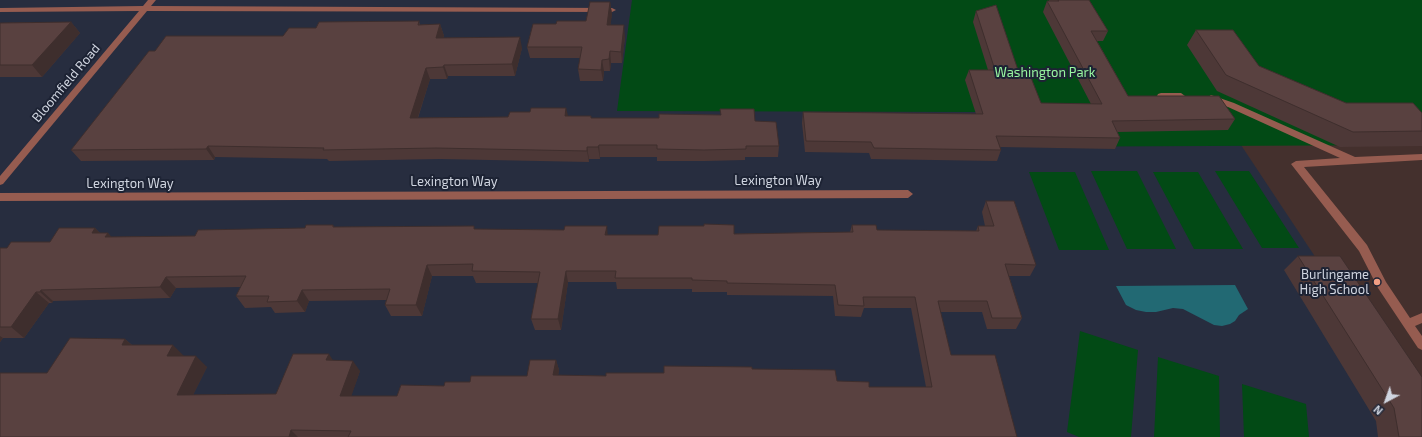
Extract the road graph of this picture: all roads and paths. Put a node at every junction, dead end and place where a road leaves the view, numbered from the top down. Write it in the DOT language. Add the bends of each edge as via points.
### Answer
graph roads {
  1 [pos="152,0"];
  2 [pos="145,8"];
  3 [pos="0,10"];
  4 [pos="612,10"];
  5 [pos="1161,96"];
  6 [pos="1422,157"];
  7 [pos="1352,160"];
  8 [pos="0,182"];
  9 [pos="908,194"];
  10 [pos="0,197"];
  11 [pos="1422,318"];
  12 [pos="1408,324"];
  13 [pos="1422,345"];
  1 -- 2 [label="street, Bloomfield Road"];
  2 -- 3 [label="street"];
  2 -- 4 [label="street"];
  2 -- 8 [label="street, Bloomfield Road"];
  5 -- 7 [label="street" via="1208,98 1231,105"];
  6 -- 7 [label="street"];
  7 -- 12 [label="street" via="1296,164 1363,248 1382,285"];
  9 -- 10 [label="street, Lexington Way"];
  11 -- 12 [label="street"];
  12 -- 13 [label="street"];
}
